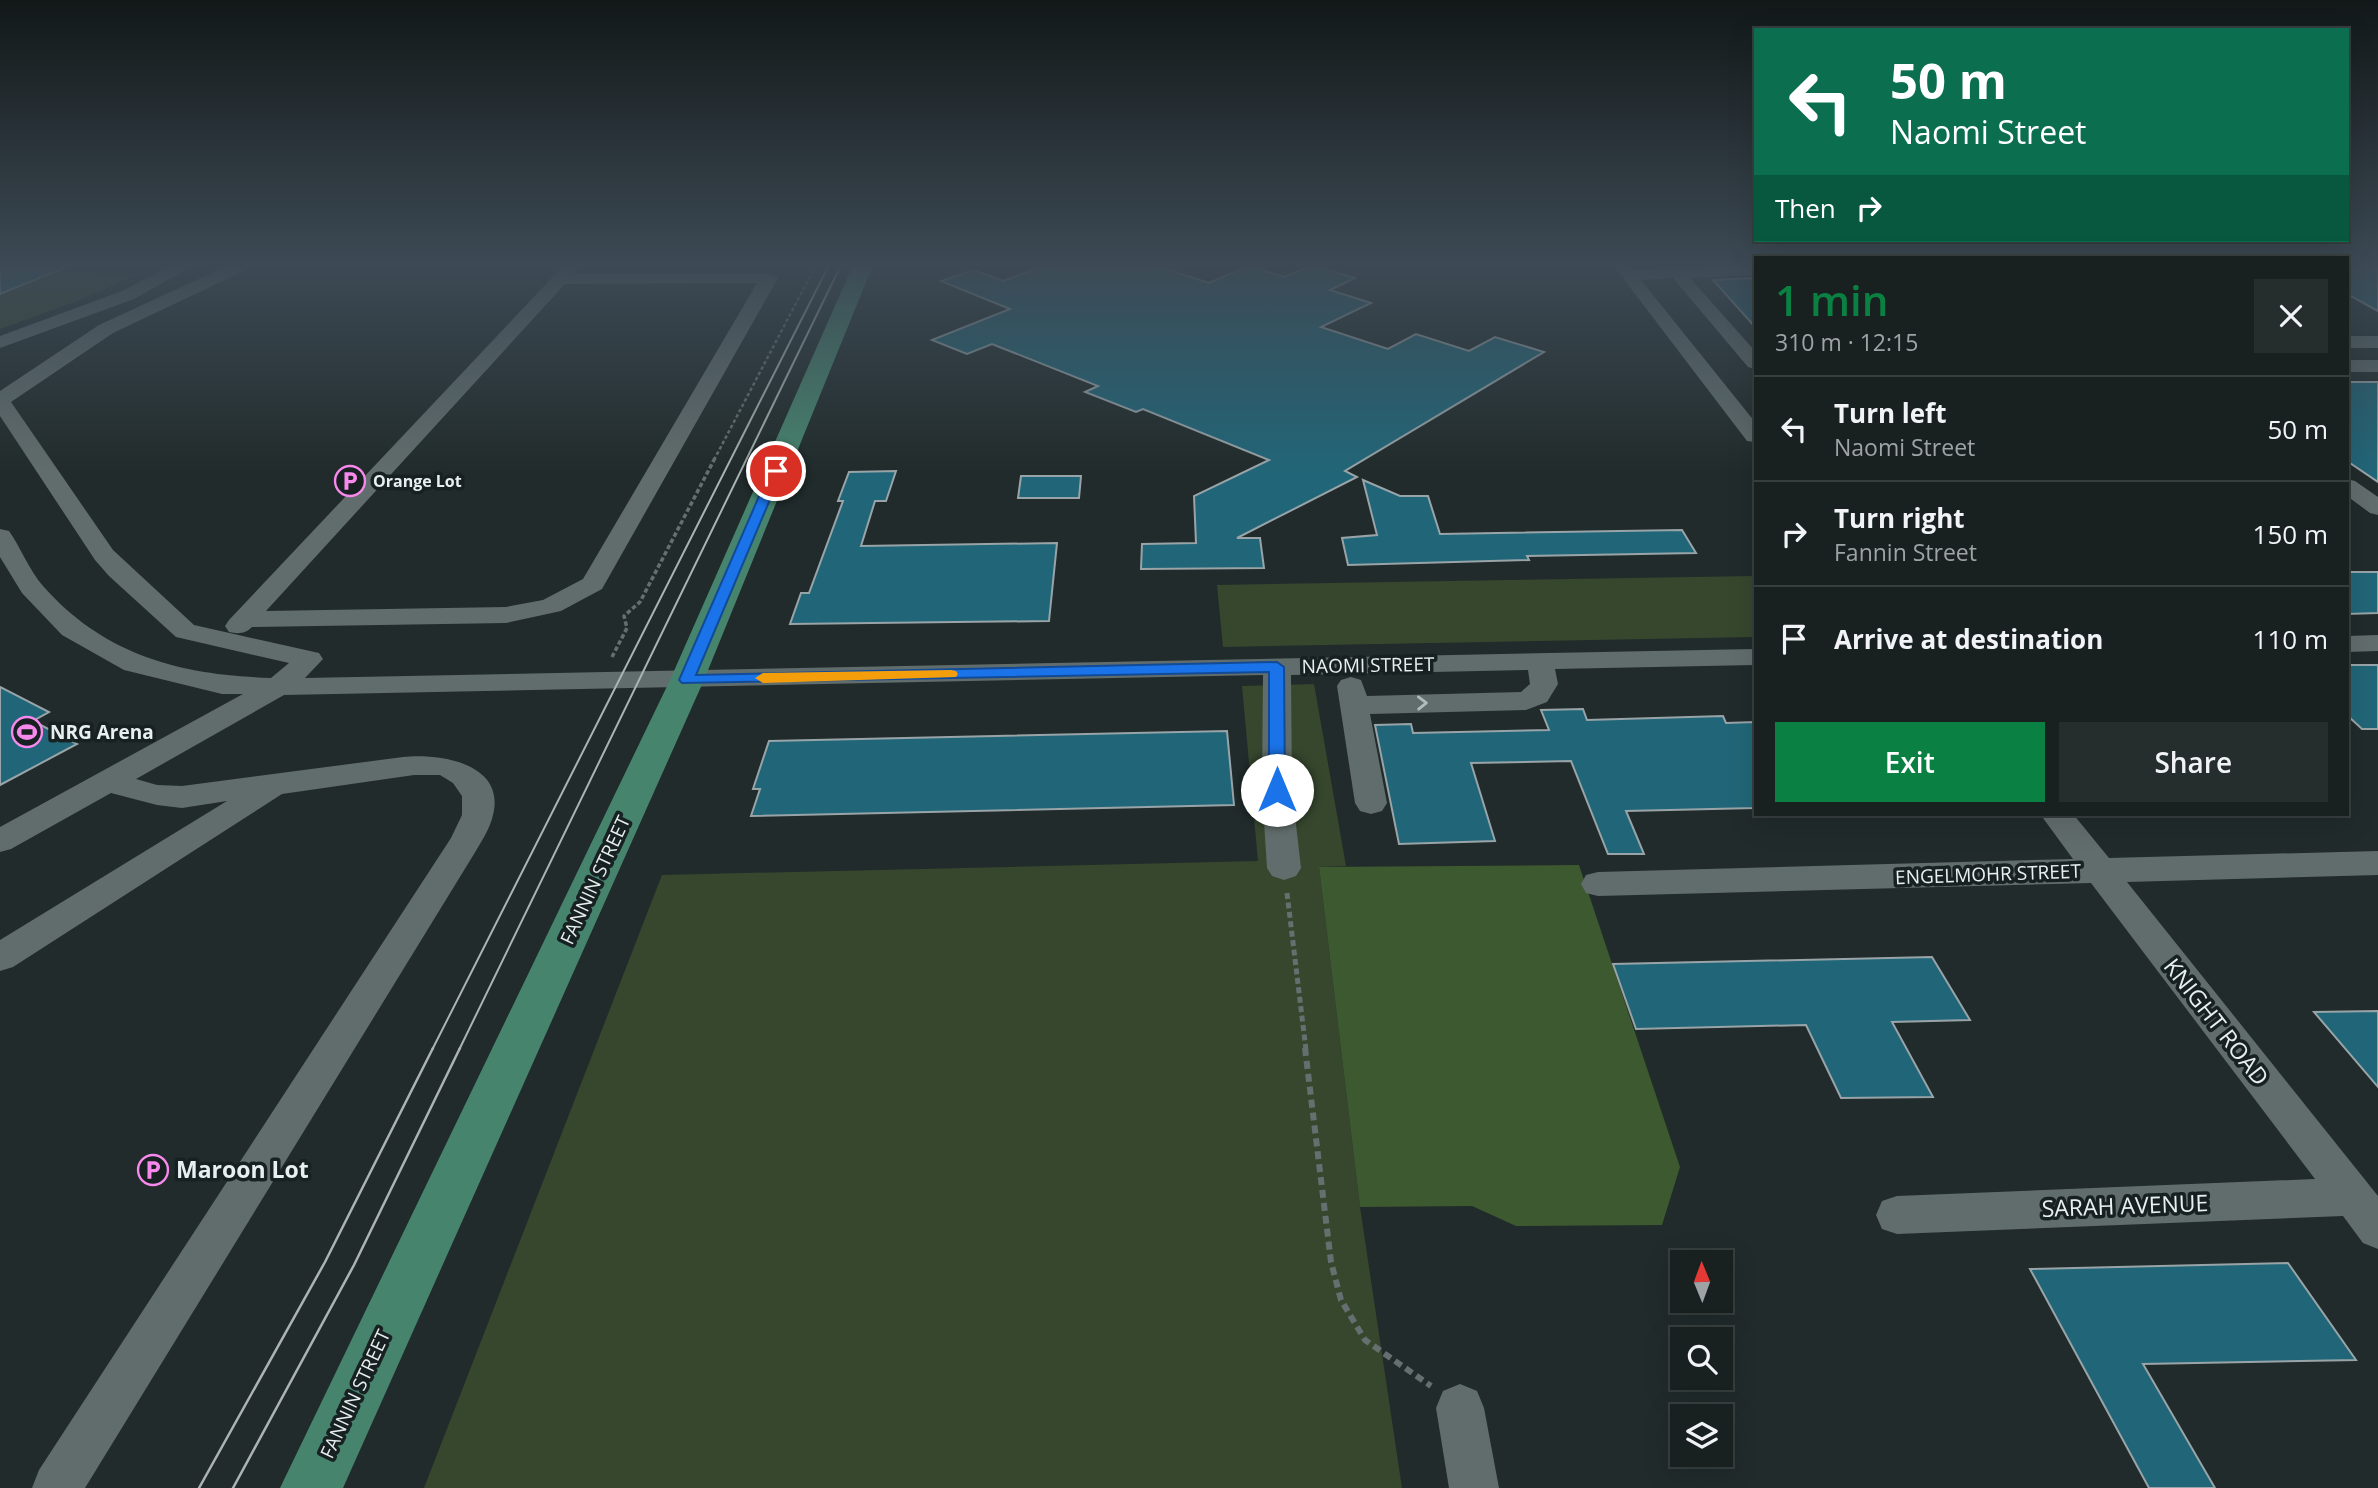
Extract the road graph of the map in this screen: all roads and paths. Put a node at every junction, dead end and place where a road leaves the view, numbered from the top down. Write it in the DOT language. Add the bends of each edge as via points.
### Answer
graph roads {
  1 [pos="21,334"];
  2 [pos="98,334"];
  3 [pos="508,334"];
  4 [pos="736,334"];
  5 [pos="780,334"];
  6 [pos="834,334"];
  7 [pos="1675,334"];
  8 [pos="1730,334"];
  9 [pos="0,342"];
  10 [pos="2349,342"];
  11 [pos="2378,342"];
  12 [pos="1754,362"];
  13 [pos="2349,366"];
  14 [pos="2378,366"];
  15 [pos="1754,435"];
  16 [pos="2349,487"];
  17 [pos="2378,508"];
  18 [pos="0,536"];
  19 [pos="245,619"];
  20 [pos="226,640"];
  21 [pos="2378,643"];
  22 [pos="2349,644"];
  23 [pos="1754,657"];
  24 [pos="1540,661"];
  25 [pos="1347,665"];
  26 [pos="1277,667"];
  27 [pos="687,680"];
  28 [pos="600,681"];
  29 [pos="278,687"];
  30 [pos="1354,705"];
  31 [pos="107,781"];
  32 [pos="279,784"];
  33 [pos="1371,803"];
  34 [pos="2058,816"];
  35 [pos="0,841"];
  36 [pos="2378,863"];
  37 [pos="1284,868"];
  38 [pos="2100,871"];
  39 [pos="1598,884"];
  40 [pos="0,957"];
  41 [pos="2366,1213"];
  42 [pos="1897,1215"];
  43 [pos="1460,1408"];
  44 [pos="57,1488"];
  45 [pos="311,1488"];
  46 [pos="1474,1488"];
  1 -- 9 [label="street"];
  2 -- 20 [label="street" via="0,400 118,571 186,631"];
  3 -- 19 [label="street"];
  4 -- 19 [label="street" via="593,583 562,602 515,614"];
  5 -- 28 [label="path" via="640,602 624,616 627,628"];
  6 -- 27 [label="main road, FANNIN STREET"];
  7 -- 15 [label="street"];
  8 -- 12 [label="street"];
  10 -- 11 [label="street"];
  13 -- 14 [label="street"];
  16 -- 17 [label="street"];
  18 -- 29 [label="street, NAOMI STREET" via="31,588 71,629 134,664 222,685"];
  19 -- 20 [label="street"];
  20 -- 29 [label="street" via="309,659"];
  21 -- 22 [label="street"];
  23 -- 24 [label="street, NAOMI STREET"];
  24 -- 25 [label="street, NAOMI STREET"];
  30 -- 24 [label="street, one-way" via="1526,701 1537,696 1544,684"];
  25 -- 26 [label="street, NAOMI STREET"];
  25 -- 30 [label="street"];
  26 -- 27 [label="street, NAOMI STREET"];
  26 -- 37 [label="street" via="1277,790"];
  27 -- 28 [label="street, NAOMI STREET"];
  27 -- 45 [label="main road, FANNIN STREET"];
  28 -- 29 [label="street, NAOMI STREET"];
  29 -- 31 [label="street"];
  30 -- 33 [label="street"];
  31 -- 32 [label="street" via="182,797"];
  31 -- 35 [label="street"];
  32 -- 40 [label="street"];
  32 -- 44 [label="street" via="440,765 468,780 478,794 479,805 475,821 444,873"];
  34 -- 38 [label="street, KNIGHT ROAD"];
  36 -- 38 [label="street, ENGELMOHR STREET"];
  37 -- 43 [label="path" via="1331,1262 1341,1300 1365,1340"];
  38 -- 39 [label="street, ENGELMOHR STREET"];
  38 -- 41 [label="street, KNIGHT ROAD"];
  41 -- 42 [label="street, SARAH AVENUE"];
  43 -- 46 [label="street"];
}
